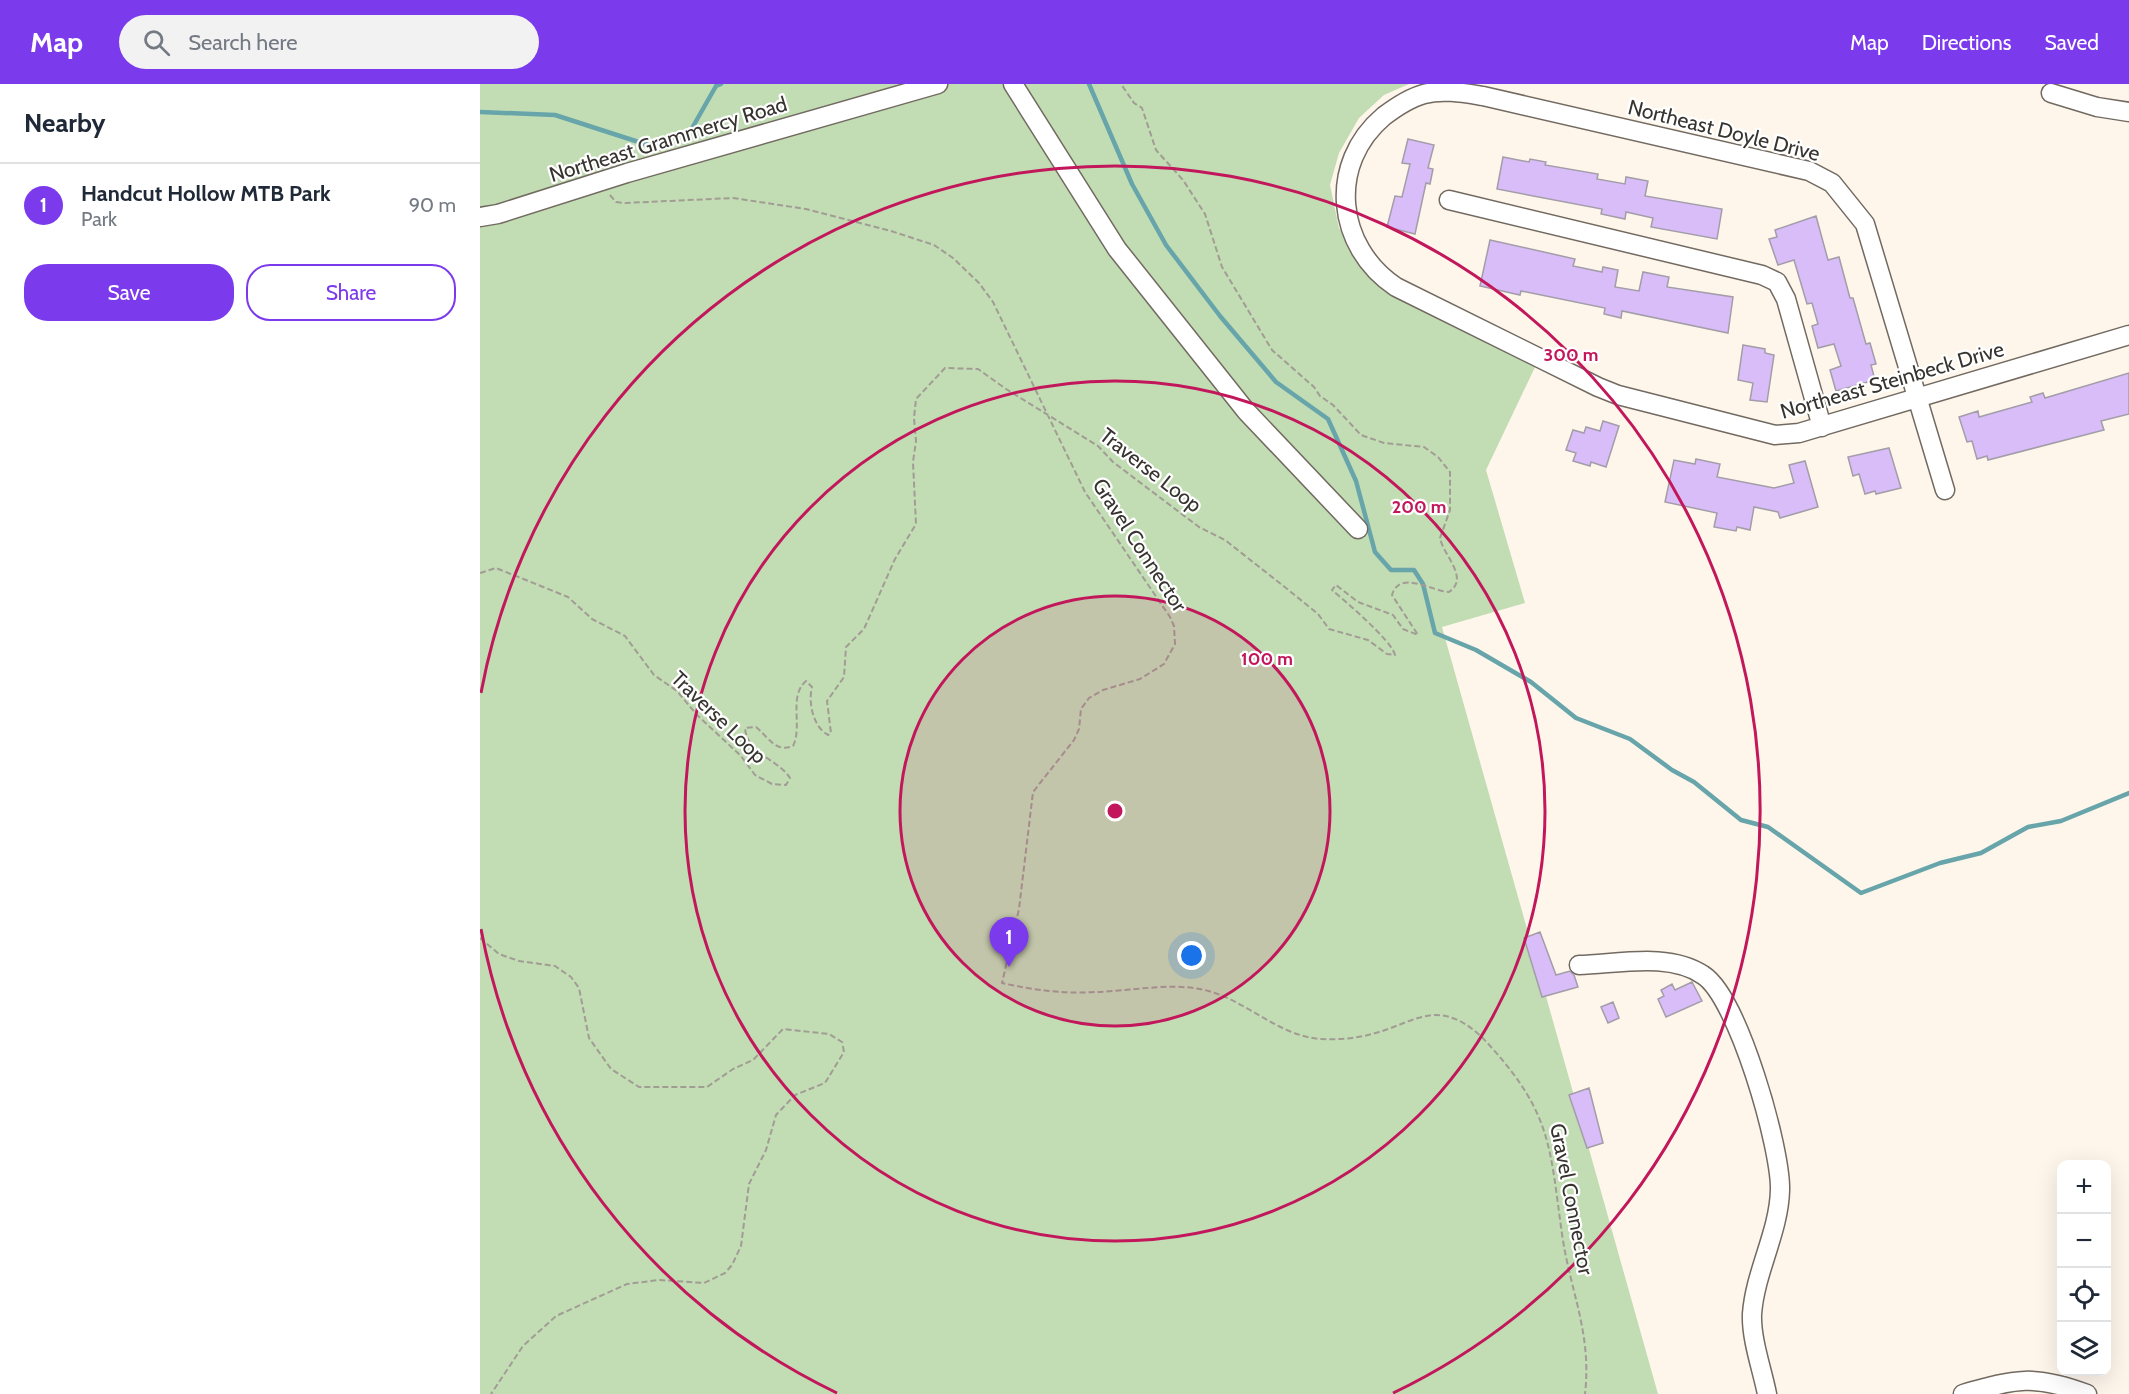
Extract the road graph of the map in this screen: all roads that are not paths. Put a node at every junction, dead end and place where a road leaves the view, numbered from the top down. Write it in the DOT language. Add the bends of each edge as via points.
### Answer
graph roads {
  1 [pos="938,84"];
  2 [pos="1013,84"];
  3 [pos="2051,93"];
  4 [pos="2129,111"];
  5 [pos="1349,170"];
  6 [pos="1449,200"];
  7 [pos="480,217"];
  8 [pos="2129,335"];
  9 [pos="1918,398"];
  10 [pos="1822,427"];
  11 [pos="1945,490"];
  12 [pos="1358,529"];
  13 [pos="1579,965"];
  14 [pos="1767,1394"];
  15 [pos="1963,1394"];
  16 [pos="2087,1394"];
  1 -- 7 [label="street, Northeast Grammercy Road"];
  2 -- 12 [label="street" via="1117,249 1246,411"];
  3 -- 4 [label="street" via="2097,107"];
  5 -- 9 [label="street, Northeast Doyle Drive" via="1369,129 1399,104 1424,94 1449,92 1483,96 1809,171 1832,183 1865,224"];
  5 -- 10 [label="street, Northeast Steinbeck Drive" via="1346,208 1355,242 1381,277 1396,287 1618,395 1765,435 1787,436"];
  6 -- 10 [label="street" via="1762,275 1777,282 1786,299"];
  8 -- 9 [label="street, Northeast Steinbeck Drive"];
  9 -- 10 [label="street, Northeast Steinbeck Drive"];
  9 -- 11 [label="street, Northeast Doyle Drive"];
  13 -- 14 [label="street" via="1671,962 1703,975 1719,990 1735,1022 1773,1136 1780,1190 1752,1316"];
  15 -- 16 [label="street" via="2008,1381 2034,1379"];
}
